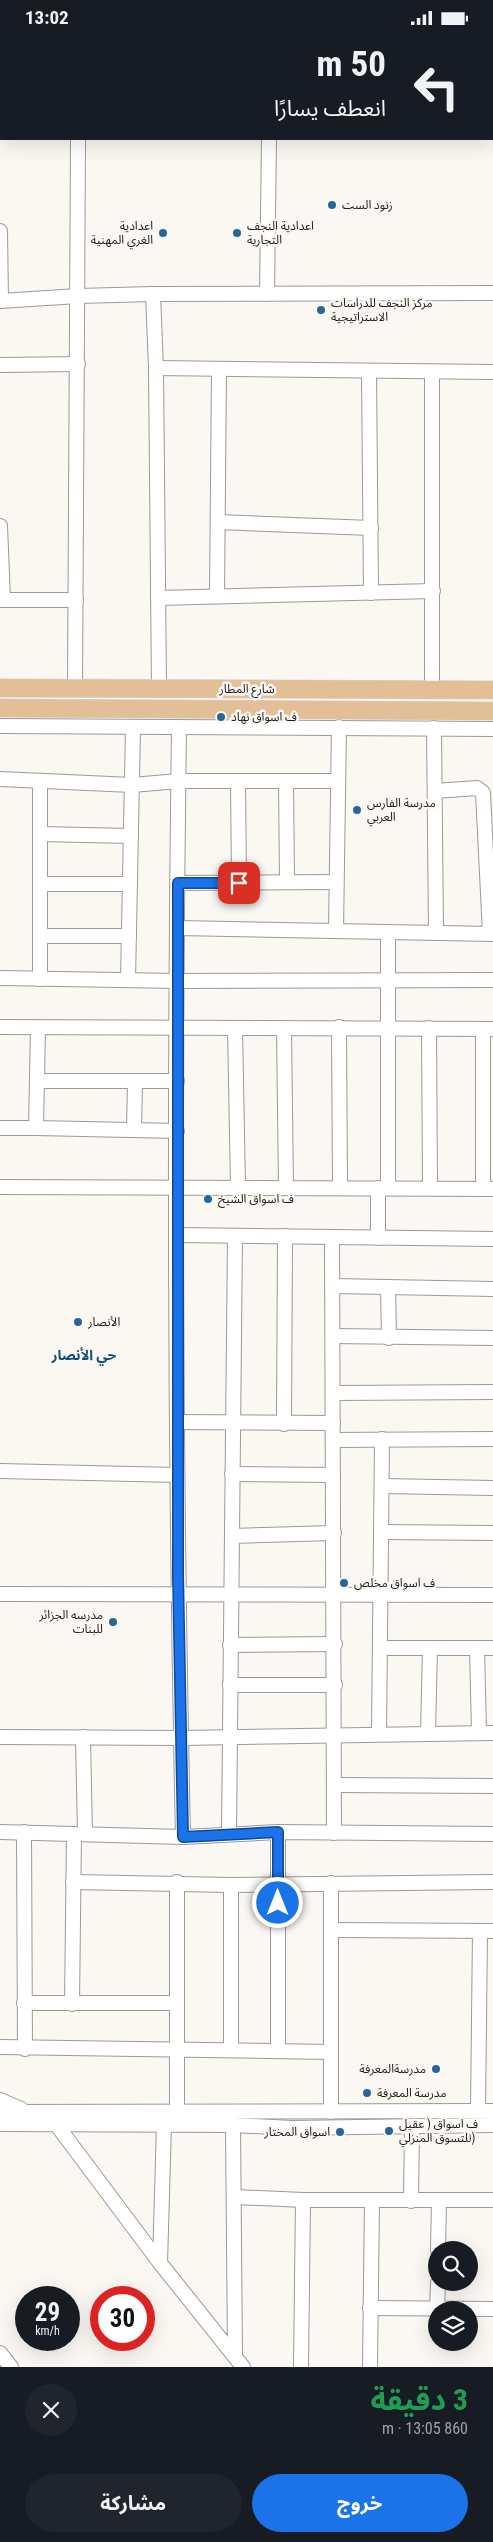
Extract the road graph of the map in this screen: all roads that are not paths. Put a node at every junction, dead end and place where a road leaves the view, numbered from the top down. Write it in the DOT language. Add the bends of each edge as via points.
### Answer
graph roads {
  1 [pos="78,140"];
  2 [pos="269,140"];
  3 [pos="0,231"];
  4 [pos="493,293"];
  5 [pos="153,294"];
  6 [pos="267,294"];
  7 [pos="78,296"];
  8 [pos="0,301"];
  9 [pos="78,363"];
  10 [pos="0,365"];
  11 [pos="156,368"];
  12 [pos="219,369"];
  13 [pos="369,371"];
  14 [pos="432,372"];
  15 [pos="493,372"];
  16 [pos="218,522"];
  17 [pos="0,526"];
  18 [pos="371,528"];
  19 [pos="433,591"];
  20 [pos="371,593"];
  21 [pos="217,596"];
  22 [pos="158,598"];
  23 [pos="2,600"];
  24 [pos="76,600"];
  25 [pos="0,688"];
  26 [pos="75,689"];
  27 [pos="159,689"];
  28 [pos="394,689"];
  29 [pos="432,689"];
  30 [pos="356,690"];
  31 [pos="493,690"];
  32 [pos="0,708"];
  33 [pos="359,711"];
  34 [pos="395,711"];
  35 [pos="493,711"];
  36 [pos="0,726"];
  37 [pos="339,727"];
  38 [pos="133,728"];
  39 [pos="179,728"];
  40 [pos="434,728"];
  41 [pos="493,729"];
  42 [pos="0,779"];
  43 [pos="40,781"];
  44 [pos="179,781"];
  45 [pos="238,781"];
  46 [pos="286,781"];
  47 [pos="338,781"];
  48 [pos="132,785"];
  49 [pos="435,791"];
  50 [pos="488,819"];
  51 [pos="40,834"];
  52 [pos="131,836"];
  53 [pos="287,882"];
  54 [pos="336,882"];
  55 [pos="178,883"];
  56 [pos="239,883"];
  57 [pos="40,884"];
  58 [pos="130,884"];
  59 [pos="178,928"];
  60 [pos="336,931"];
  61 [pos="388,932"];
  62 [pos="436,933"];
  63 [pos="491,934"];
  64 [pos="40,935"];
  65 [pos="129,936"];
  66 [pos="0,978"];
  67 [pos="40,979"];
  68 [pos="128,980"];
  69 [pos="493,980"];
  70 [pos="178,981"];
  71 [pos="389,981"];
  72 [pos="0,1027"];
  73 [pos="178,1027"];
  74 [pos="339,1027"];
  75 [pos="38,1028"];
  76 [pos="390,1028"];
  77 [pos="429,1028"];
  78 [pos="235,1029"];
  79 [pos="284,1029"];
  80 [pos="488,1029"];
  81 [pos="37,1081"];
  82 [pos="135,1081"];
  83 [pos="177,1081"];
  84 [pos="0,1128"];
  85 [pos="36,1128"];
  86 [pos="134,1130"];
  87 [pos="177,1131"];
  88 [pos="0,1187"];
  89 [pos="176,1187"];
  90 [pos="238,1187"];
  91 [pos="286,1188"];
  92 [pos="340,1188"];
  93 [pos="383,1188"];
  94 [pos="430,1188"];
  95 [pos="488,1189"];
  96 [pos="177,1235"];
  97 [pos="235,1236"];
  98 [pos="285,1236"];
  99 [pos="332,1237"];
  100 [pos="378,1238"];
  101 [pos="493,1239"];
  102 [pos="333,1286"];
  103 [pos="388,1287"];
  104 [pos="493,1289"];
  105 [pos="333,1336"];
  106 [pos="389,1338"];
  107 [pos="493,1338"];
  108 [pos="493,1392"];
  109 [pos="333,1393"];
  110 [pos="177,1422"];
  111 [pos="333,1423"];
  112 [pos="233,1424"];
  113 [pos="284,1424"];
  114 [pos="382,1439"];
  115 [pos="493,1439"];
  116 [pos="333,1440"];
  117 [pos="0,1471"];
  118 [pos="177,1475"];
  119 [pos="232,1475"];
  120 [pos="333,1475"];
  121 [pos="382,1486"];
  122 [pos="493,1488"];
  123 [pos="381,1532"];
  124 [pos="334,1533"];
  125 [pos="493,1533"];
  126 [pos="232,1536"];
  127 [pos="0,1594"];
  128 [pos="178,1594"];
  129 [pos="231,1594"];
  130 [pos="335,1594"];
  131 [pos="381,1595"];
  132 [pos="493,1595"];
  133 [pos="335,1644"];
  134 [pos="230,1645"];
  135 [pos="380,1648"];
  136 [pos="430,1648"];
  137 [pos="477,1648"];
  138 [pos="493,1648"];
  139 [pos="230,1685"];
  140 [pos="335,1685"];
  141 [pos="428,1733"];
  142 [pos="479,1733"];
  143 [pos="493,1733"];
  144 [pos="379,1734"];
  145 [pos="230,1736"];
  146 [pos="334,1736"];
  147 [pos="0,1737"];
  148 [pos="83,1737"];
  149 [pos="181,1738"];
  150 [pos="334,1785"];
  151 [pos="493,1786"];
  152 [pos="0,1832"];
  153 [pos="24,1832"];
  154 [pos="278,1832"];
  155 [pos="229,1833"];
  156 [pos="334,1833"];
  157 [pos="493,1833"];
  158 [pos="80,1834"];
  159 [pos="183,1837"];
  160 [pos="73,1882"];
  161 [pos="177,1882"];
  162 [pos="493,1882"];
  163 [pos="331,1883"];
  164 [pos="278,1884"];
  165 [pos="231,1885"];
  166 [pos="332,1930"];
  167 [pos="486,1931"];
  168 [pos="24,2003"];
  169 [pos="178,2003"];
  170 [pos="72,2004"];
  171 [pos="0,2047"];
  172 [pos="25,2049"];
  173 [pos="231,2050"];
  174 [pos="178,2051"];
  175 [pos="278,2051"];
  176 [pos="331,2052"];
  177 [pos="0,2100"];
  178 [pos="478,2111"];
  179 [pos="493,2111"];
  180 [pos="0,2112"];
  181 [pos="291,2112"];
  182 [pos="331,2112"];
  183 [pos="32,2113"];
  184 [pos="177,2113"];
  185 [pos="0,2124"];
  186 [pos="56,2124"];
  187 [pos="164,2125"];
  188 [pos="233,2125"];
  189 [pos="493,2125"];
  190 [pos="412,2126"];
  191 [pos="292,2128"];
  192 [pos="235,2197"];
  193 [pos="303,2200"];
  194 [pos="439,2200"];
  195 [pos="493,2200"];
  196 [pos="372,2201"];
  197 [pos="412,2201"];
  198 [pos="438,2241"];
  199 [pos="160,2263"];
  200 [pos="370,2308"];
  201 [pos="428,2309"];
  202 [pos="478,2309"];
  203 [pos="493,2309"];
  204 [pos="0,2353"];
  205 [pos="239,2361"];
  206 [pos="11,2367"];
  207 [pos="301,2367"];
  208 [pos="370,2367"];
  1 -- 7 [label="street"];
  2 -- 6 [label="street"];
  3 -- 8 [label="street"];
  4 -- 6 [label="street"];
  5 -- 6 [label="street"];
  5 -- 7 [label="street"];
  5 -- 11 [label="street"];
  7 -- 8 [label="street"];
  7 -- 9 [label="street"];
  9 -- 10 [label="street"];
  9 -- 24 [label="street"];
  11 -- 12 [label="street"];
  11 -- 22 [label="street"];
  12 -- 13 [label="street"];
  12 -- 16 [label="street"];
  13 -- 14 [label="street"];
  13 -- 18 [label="street"];
  14 -- 15 [label="street"];
  14 -- 19 [label="street"];
  16 -- 18 [label="street"];
  16 -- 21 [label="street"];
  17 -- 23 [label="street"];
  18 -- 20 [label="street"];
  19 -- 20 [label="street"];
  19 -- 29 [label="street"];
  20 -- 21 [label="street"];
  21 -- 22 [label="street"];
  22 -- 27 [label="street"];
  23 -- 24 [label="street"];
  24 -- 26 [label="street"];
  25 -- 26 [label="main road, شارع المطار"];
  26 -- 27 [label="main road, شارع المطار"];
  27 -- 30 [label="main road, شارع المطار"];
  28 -- 29 [label="main road, شارع المطار"];
  28 -- 30 [label="main road, شارع المطار"];
  28 -- 34 [label="main road" via="390,700"];
  29 -- 31 [label="main road, شارع المطار"];
  30 -- 33 [label="main road" via="362,700"];
  32 -- 33 [label="main road, شارع المطار"];
  33 -- 34 [label="main road, شارع المطار"];
  34 -- 35 [label="main road, شارع المطار"];
  36 -- 38 [label="street"];
  37 -- 39 [label="street"];
  37 -- 40 [label="street"];
  37 -- 47 [label="street"];
  38 -- 39 [label="street"];
  38 -- 48 [label="street"];
  39 -- 44 [label="street"];
  40 -- 41 [label="street"];
  40 -- 49 [label="street"];
  42 -- 43 [label="street"];
  43 -- 48 [label="street"];
  43 -- 51 [label="street"];
  44 -- 45 [label="street"];
  44 -- 48 [label="street"];
  44 -- 55 [label="street"];
  45 -- 46 [label="street"];
  45 -- 56 [label="street"];
  46 -- 47 [label="street"];
  46 -- 53 [label="street"];
  47 -- 54 [label="street"];
  48 -- 52 [label="street"];
  49 -- 50 [label="street" via="481,789"];
  49 -- 62 [label="street"];
  50 -- 63 [label="street"];
  51 -- 52 [label="street"];
  51 -- 57 [label="street"];
  52 -- 58 [label="street"];
  53 -- 54 [label="street"];
  53 -- 56 [label="street"];
  54 -- 60 [label="street"];
  55 -- 56 [label="street"];
  55 -- 59 [label="street"];
  57 -- 58 [label="street"];
  57 -- 64 [label="street"];
  58 -- 65 [label="street"];
  59 -- 60 [label="street"];
  59 -- 70 [label="street"];
  60 -- 61 [label="street"];
  61 -- 62 [label="street"];
  61 -- 71 [label="street"];
  62 -- 63 [label="street"];
  64 -- 65 [label="street"];
  64 -- 67 [label="street"];
  65 -- 68 [label="street"];
  66 -- 67 [label="street"];
  67 -- 68 [label="street"];
  68 -- 70 [label="street"];
  69 -- 71 [label="street"];
  70 -- 71 [label="street"];
  70 -- 73 [label="street"];
  71 -- 76 [label="street"];
  72 -- 75 [label="street"];
  73 -- 75 [label="street"];
  73 -- 78 [label="street"];
  73 -- 83 [label="street"];
  74 -- 76 [label="street"];
  74 -- 79 [label="street"];
  74 -- 92 [label="street"];
  75 -- 81 [label="street"];
  76 -- 77 [label="street"];
  76 -- 93 [label="street"];
  77 -- 80 [label="street"];
  77 -- 94 [label="street"];
  78 -- 79 [label="street"];
  78 -- 90 [label="street"];
  79 -- 91 [label="street"];
  80 -- 95 [label="street"];
  81 -- 82 [label="street"];
  81 -- 85 [label="street"];
  82 -- 83 [label="street"];
  82 -- 86 [label="street"];
  83 -- 87 [label="street"];
  84 -- 85 [label="street"];
  85 -- 86 [label="street"];
  86 -- 87 [label="street"];
  87 -- 89 [label="street"];
  88 -- 89 [label="street"];
  89 -- 90 [label="street"];
  89 -- 96 [label="street"];
  90 -- 91 [label="street"];
  91 -- 92 [label="street"];
  92 -- 93 [label="street"];
  93 -- 94 [label="street"];
  93 -- 100 [label="street"];
  94 -- 95 [label="street"];
  96 -- 97 [label="street"];
  96 -- 110 [label="street"];
  97 -- 98 [label="street"];
  97 -- 112 [label="street"];
  98 -- 99 [label="street"];
  98 -- 113 [label="street"];
  99 -- 100 [label="street"];
  99 -- 102 [label="street"];
  100 -- 101 [label="street"];
  102 -- 103 [label="street"];
  102 -- 105 [label="street"];
  103 -- 104 [label="street"];
  103 -- 106 [label="street"];
  105 -- 106 [label="street"];
  105 -- 109 [label="street"];
  106 -- 107 [label="street"];
  108 -- 109 [label="street"];
  109 -- 111 [label="street"];
  110 -- 112 [label="street"];
  110 -- 118 [label="street"];
  111 -- 113 [label="street"];
  111 -- 116 [label="street"];
  112 -- 113 [label="street"];
  112 -- 119 [label="street"];
  114 -- 115 [label="street"];
  114 -- 116 [label="street"];
  114 -- 121 [label="street"];
  116 -- 120 [label="street"];
  117 -- 118 [label="street"];
  118 -- 128 [label="street"];
  119 -- 120 [label="street"];
  119 -- 126 [label="street"];
  120 -- 124 [label="street"];
  121 -- 122 [label="street"];
  121 -- 123 [label="street"];
  123 -- 125 [label="street"];
  123 -- 131 [label="street"];
  124 -- 126 [label="street"];
  124 -- 130 [label="street"];
  126 -- 129 [label="street"];
  127 -- 128 [label="street"];
  128 -- 129 [label="street"];
  128 -- 149 [label="street"];
  129 -- 130 [label="street"];
  129 -- 134 [label="street"];
  130 -- 131 [label="street"];
  130 -- 133 [label="street"];
  131 -- 132 [label="street"];
  131 -- 135 [label="street"];
  133 -- 134 [label="street"];
  133 -- 140 [label="street"];
  134 -- 139 [label="street"];
  135 -- 136 [label="street"];
  135 -- 144 [label="street"];
  136 -- 137 [label="street"];
  136 -- 141 [label="street"];
  137 -- 138 [label="street"];
  137 -- 142 [label="street"];
  139 -- 140 [label="street"];
  139 -- 145 [label="street"];
  140 -- 146 [label="street"];
  141 -- 142 [label="street"];
  141 -- 144 [label="street"];
  142 -- 143 [label="street"];
  144 -- 146 [label="street"];
  145 -- 146 [label="street"];
  145 -- 149 [label="street"];
  145 -- 155 [label="street"];
  146 -- 150 [label="street"];
  147 -- 148 [label="street"];
  148 -- 149 [label="street"];
  148 -- 158 [label="street"];
  149 -- 159 [label="street"];
  150 -- 151 [label="street"];
  150 -- 156 [label="street"];
  152 -- 153 [label="street"];
  153 -- 158 [label="street"];
  153 -- 168 [label="street"];
  154 -- 155 [label="street"];
  154 -- 156 [label="street"];
  154 -- 164 [label="street"];
  155 -- 159 [label="street"];
  156 -- 157 [label="street"];
  158 -- 159 [label="street"];
  158 -- 160 [label="street"];
  160 -- 161 [label="street"];
  160 -- 170 [label="street"];
  161 -- 165 [label="street"];
  161 -- 169 [label="street"];
  162 -- 163 [label="street"];
  163 -- 164 [label="street"];
  163 -- 166 [label="street"];
  164 -- 165 [label="street"];
  164 -- 175 [label="street"];
  165 -- 173 [label="street"];
  166 -- 167 [label="street"];
  166 -- 176 [label="street"];
  167 -- 178 [label="street"];
  168 -- 170 [label="street"];
  168 -- 172 [label="street"];
  169 -- 170 [label="street"];
  169 -- 174 [label="street"];
  171 -- 172 [label="street"];
  172 -- 174 [label="street"];
  173 -- 174 [label="street"];
  173 -- 175 [label="street"];
  174 -- 184 [label="street"];
  175 -- 176 [label="street"];
  176 -- 182 [label="street"];
  177 -- 183 [label="street"];
  178 -- 179 [label="street"];
  178 -- 182 [label="street"];
  180 -- 183 [label="street"];
  181 -- 182 [label="street"];
  181 -- 184 [label="street"];
  181 -- 191 [label="street"];
  183 -- 184 [label="street"];
  185 -- 186 [label="street"];
  186 -- 187 [label="street"];
  186 -- 199 [label="street"];
  187 -- 188 [label="street"];
  187 -- 199 [label="street"];
  188 -- 191 [label="street"];
  188 -- 192 [label="street"];
  189 -- 190 [label="street"];
  190 -- 191 [label="street"];
  190 -- 197 [label="street"];
  192 -- 193 [label="street"];
  192 -- 205 [label="street"];
  193 -- 196 [label="street"];
  193 -- 207 [label="street"];
  194 -- 195 [label="street"];
  194 -- 197 [label="street"];
  194 -- 198 [label="street"];
  196 -- 197 [label="street"];
  196 -- 200 [label="street"];
  199 -- 205 [label="street"];
  200 -- 201 [label="street"];
  200 -- 208 [label="street"];
  202 -- 203 [label="street"];
  204 -- 206 [label="street"];
}
